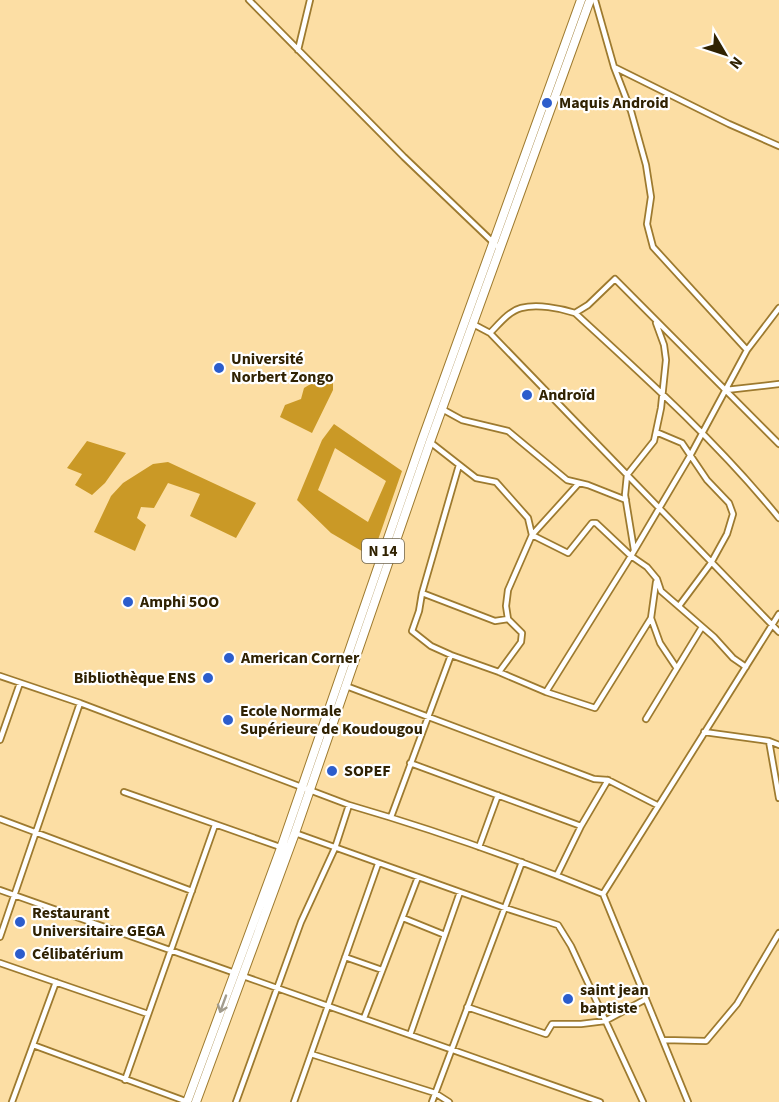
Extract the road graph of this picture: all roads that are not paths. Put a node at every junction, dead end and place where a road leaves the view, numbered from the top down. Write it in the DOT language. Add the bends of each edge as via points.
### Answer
graph roads {
  1 [pos="249,0"];
  2 [pos="310,0"];
  3 [pos="581,0"];
  4 [pos="590,0"];
  5 [pos="595,0"];
  6 [pos="298,50"];
  7 [pos="614,67"];
  8 [pos="779,146"];
  9 [pos="496,245"];
  10 [pos="779,308"];
  11 [pos="575,313"];
  12 [pos="655,320"];
  13 [pos="472,324"];
  14 [pos="490,333"];
  15 [pos="747,350"];
  16 [pos="779,384"];
  17 [pos="726,390"];
  18 [pos="662,393"];
  19 [pos="442,409"];
  20 [pos="656,432"];
  21 [pos="701,434"];
  22 [pos="430,442"];
  23 [pos="779,444"];
  24 [pos="690,456"];
  25 [pos="459,465"];
  26 [pos="627,475"];
  27 [pos="579,483"];
  28 [pos="626,500"];
  29 [pos="659,508"];
  30 [pos="779,518"];
  31 [pos="532,535"];
  32 [pos="634,550"];
  33 [pos="631,556"];
  34 [pos="711,562"];
  35 [pos="657,579"];
  36 [pos="422,593"];
  37 [pos="678,606"];
  38 [pos="779,614"];
  39 [pos="651,618"];
  40 [pos="508,619"];
  41 [pos="772,625"];
  42 [pos="702,627"];
  43 [pos="779,632"];
  44 [pos="451,654"];
  45 [pos="676,667"];
  46 [pos="746,667"];
  47 [pos="499,672"];
  48 [pos="0,676"];
  49 [pos="20,683"];
  50 [pos="344,686"];
  51 [pos="546,692"];
  52 [pos="80,703"];
  53 [pos="427,717"];
  54 [pos="646,719"];
  55 [pos="704,732"];
  56 [pos="0,740"];
  57 [pos="770,741"];
  58 [pos="779,745"];
  59 [pos="410,764"];
  60 [pos="608,780"];
  61 [pos="306,788"];
  62 [pos="124,792"];
  63 [pos="498,795"];
  64 [pos="779,798"];
  65 [pos="349,805"];
  66 [pos="657,805"];
  67 [pos="391,817"];
  68 [pos="0,819"];
  69 [pos="215,825"];
  70 [pos="580,826"];
  71 [pos="36,832"];
  72 [pos="295,833"];
  73 [pos="479,847"];
  74 [pos="335,848"];
  75 [pos="285,849"];
  76 [pos="522,862"];
  77 [pos="378,864"];
  78 [pos="557,875"];
  79 [pos="418,877"];
  80 [pos="0,890"];
  81 [pos="192,891"];
  82 [pos="460,892"];
  83 [pos="603,894"];
  84 [pos="15,895"];
  85 [pos="505,908"];
  86 [pos="403,918"];
  87 [pos="779,933"];
  88 [pos="445,935"];
  89 [pos="0,937"];
  90 [pos="171,950"];
  91 [pos="345,957"];
  92 [pos="0,963"];
  93 [pos="382,970"];
  94 [pos="239,974"];
  95 [pos="56,982"];
  96 [pos="277,988"];
  97 [pos="646,999"];
  98 [pos="328,1006"];
  99 [pos="467,1007"];
  100 [pos="148,1014"];
  101 [pos="364,1018"];
  102 [pos="605,1021"];
  103 [pos="410,1035"];
  104 [pos="664,1040"];
  105 [pos="33,1045"];
  106 [pos="451,1049"];
  107 [pos="311,1054"];
  108 [pos="125,1080"];
  109 [pos="435,1093"];
  110 [pos="590,1100"];
  111 [pos="12,1102"];
  112 [pos="187,1102"];
  113 [pos="196,1102"];
  114 [pos="236,1102"];
  115 [pos="294,1102"];
  116 [pos="432,1102"];
  117 [pos="449,1102"];
  118 [pos="600,1102"];
  119 [pos="643,1102"];
  120 [pos="688,1102"];
  1 -- 6 [label="street"];
  2 -- 6 [label="street"];
  3 -- 9 [label="main road, N 14"];
  4 -- 9 [label="main road, N 14"];
  5 -- 7 [label="street"];
  6 -- 9 [label="street"];
  7 -- 8 [label="street"];
  7 -- 15 [label="street" via="646,165 651,197 647,224 653,247"];
  9 -- 13 [label="main road, N 14"];
  9 -- 61 [label="main road, N 14" via="418,451"];
  10 -- 15 [label="street"];
  11 -- 12 [label="street" via="615,279"];
  11 -- 14 [label="street" via="520,308"];
  11 -- 18 [label="street"];
  12 -- 17 [label="street"];
  12 -- 18 [label="street" via="666,360"];
  13 -- 14 [label="street"];
  13 -- 19 [label="main road, N 14"];
  14 -- 26 [label="street"];
  15 -- 17 [label="street"];
  16 -- 17 [label="street"];
  17 -- 21 [label="street"];
  17 -- 23 [label="street"];
  18 -- 20 [label="street"];
  18 -- 21 [label="street"];
  19 -- 22 [label="main road, N 14"];
  19 -- 27 [label="street" via="462,420 508,431 567,480"];
  20 -- 24 [label="street" via="682,443"];
  20 -- 26 [label="street" via="654,441"];
  21 -- 24 [label="street"];
  21 -- 30 [label="street"];
  22 -- 25 [label="street"];
  22 -- 50 [label="main road, N 14"];
  24 -- 29 [label="street"];
  24 -- 34 [label="street" via="729,503 733,514"];
  25 -- 31 [label="street" via="476,478 496,482 528,518"];
  25 -- 36 [label="street"];
  26 -- 28 [label="street"];
  26 -- 29 [label="street"];
  27 -- 28 [label="street"];
  27 -- 31 [label="street"];
  28 -- 32 [label="street"];
  29 -- 32 [label="street"];
  29 -- 34 [label="street"];
  31 -- 33 [label="street" via="568,554 592,523 597,523"];
  31 -- 40 [label="street" via="508,590"];
  32 -- 33 [label="street"];
  33 -- 35 [label="street"];
  33 -- 51 [label="street"];
  34 -- 37 [label="street"];
  34 -- 41 [label="street"];
  35 -- 37 [label="street" via="661,591"];
  35 -- 39 [label="street"];
  36 -- 40 [label="street" via="495,621"];
  36 -- 44 [label="street" via="412,631 431,646"];
  37 -- 42 [label="street"];
  38 -- 41 [label="street"];
  39 -- 45 [label="street" via="660,643"];
  39 -- 51 [label="street" via="595,708"];
  40 -- 47 [label="street" via="522,633 521,642"];
  41 -- 43 [label="street"];
  41 -- 46 [label="street"];
  42 -- 45 [label="street"];
  42 -- 46 [label="street"];
  44 -- 47 [label="street"];
  44 -- 53 [label="street"];
  45 -- 54 [label="street"];
  46 -- 55 [label="street"];
  47 -- 51 [label="street"];
  48 -- 49 [label="street"];
  49 -- 52 [label="street"];
  49 -- 56 [label="street"];
  50 -- 53 [label="street"];
  50 -- 61 [label="main road, N 14"];
  52 -- 61 [label="street"];
  52 -- 71 [label="street"];
  53 -- 59 [label="street"];
  53 -- 60 [label="street" via="594,779"];
  55 -- 57 [label="street"];
  55 -- 66 [label="street"];
  57 -- 58 [label="street"];
  57 -- 64 [label="street"];
  59 -- 63 [label="street"];
  59 -- 67 [label="street"];
  60 -- 66 [label="street"];
  60 -- 70 [label="street"];
  61 -- 65 [label="street"];
  61 -- 72 [label="main road, N 14"];
  61 -- 75 [label="main road, N 14"];
  62 -- 69 [label="street"];
  63 -- 70 [label="street"];
  63 -- 73 [label="street"];
  65 -- 67 [label="street"];
  65 -- 74 [label="street"];
  66 -- 83 [label="street"];
  67 -- 73 [label="street"];
  68 -- 71 [label="street"];
  69 -- 75 [label="street"];
  69 -- 81 [label="street"];
  70 -- 78 [label="street"];
  71 -- 81 [label="street"];
  71 -- 84 [label="street"];
  72 -- 74 [label="street"];
  72 -- 75 [label="main road, N 14"];
  73 -- 76 [label="street"];
  74 -- 77 [label="street"];
  74 -- 96 [label="street"];
  75 -- 94 [label="main road, N 14"];
  76 -- 78 [label="street"];
  76 -- 85 [label="street"];
  77 -- 79 [label="street"];
  77 -- 91 [label="street"];
  78 -- 83 [label="street"];
  79 -- 82 [label="street"];
  79 -- 86 [label="street"];
  80 -- 84 [label="street"];
  81 -- 90 [label="street"];
  82 -- 85 [label="street"];
  82 -- 88 [label="street"];
  83 -- 97 [label="street"];
  84 -- 89 [label="street"];
  84 -- 90 [label="street"];
  85 -- 99 [label="street"];
  85 -- 102 [label="street" via="558,925 572,946"];
  86 -- 88 [label="street"];
  86 -- 93 [label="street"];
  87 -- 104 [label="street" via="737,1004 706,1041"];
  88 -- 103 [label="street"];
  90 -- 94 [label="street"];
  90 -- 100 [label="street"];
  91 -- 93 [label="street"];
  91 -- 98 [label="street"];
  92 -- 95 [label="street"];
  93 -- 101 [label="street"];
  94 -- 96 [label="street"];
  94 -- 112 [label="main road, N 14, one-way"];
  94 -- 113 [label="main road, N 14"];
  95 -- 100 [label="street"];
  95 -- 105 [label="street"];
  96 -- 98 [label="street"];
  96 -- 114 [label="street"];
  97 -- 102 [label="street"];
  97 -- 104 [label="street"];
  98 -- 101 [label="street"];
  98 -- 107 [label="street"];
  99 -- 102 [label="street" via="546,1034 552,1024"];
  99 -- 106 [label="street"];
  100 -- 108 [label="street"];
  101 -- 103 [label="street"];
  102 -- 119 [label="street"];
  103 -- 106 [label="street"];
  104 -- 120 [label="street"];
  105 -- 108 [label="street"];
  105 -- 111 [label="street"];
  106 -- 109 [label="street"];
  106 -- 110 [label="street"];
  107 -- 109 [label="street"];
  107 -- 115 [label="street"];
  108 -- 112 [label="street"];
  109 -- 116 [label="street"];
  109 -- 117 [label="street"];
  110 -- 118 [label="street"];
}
